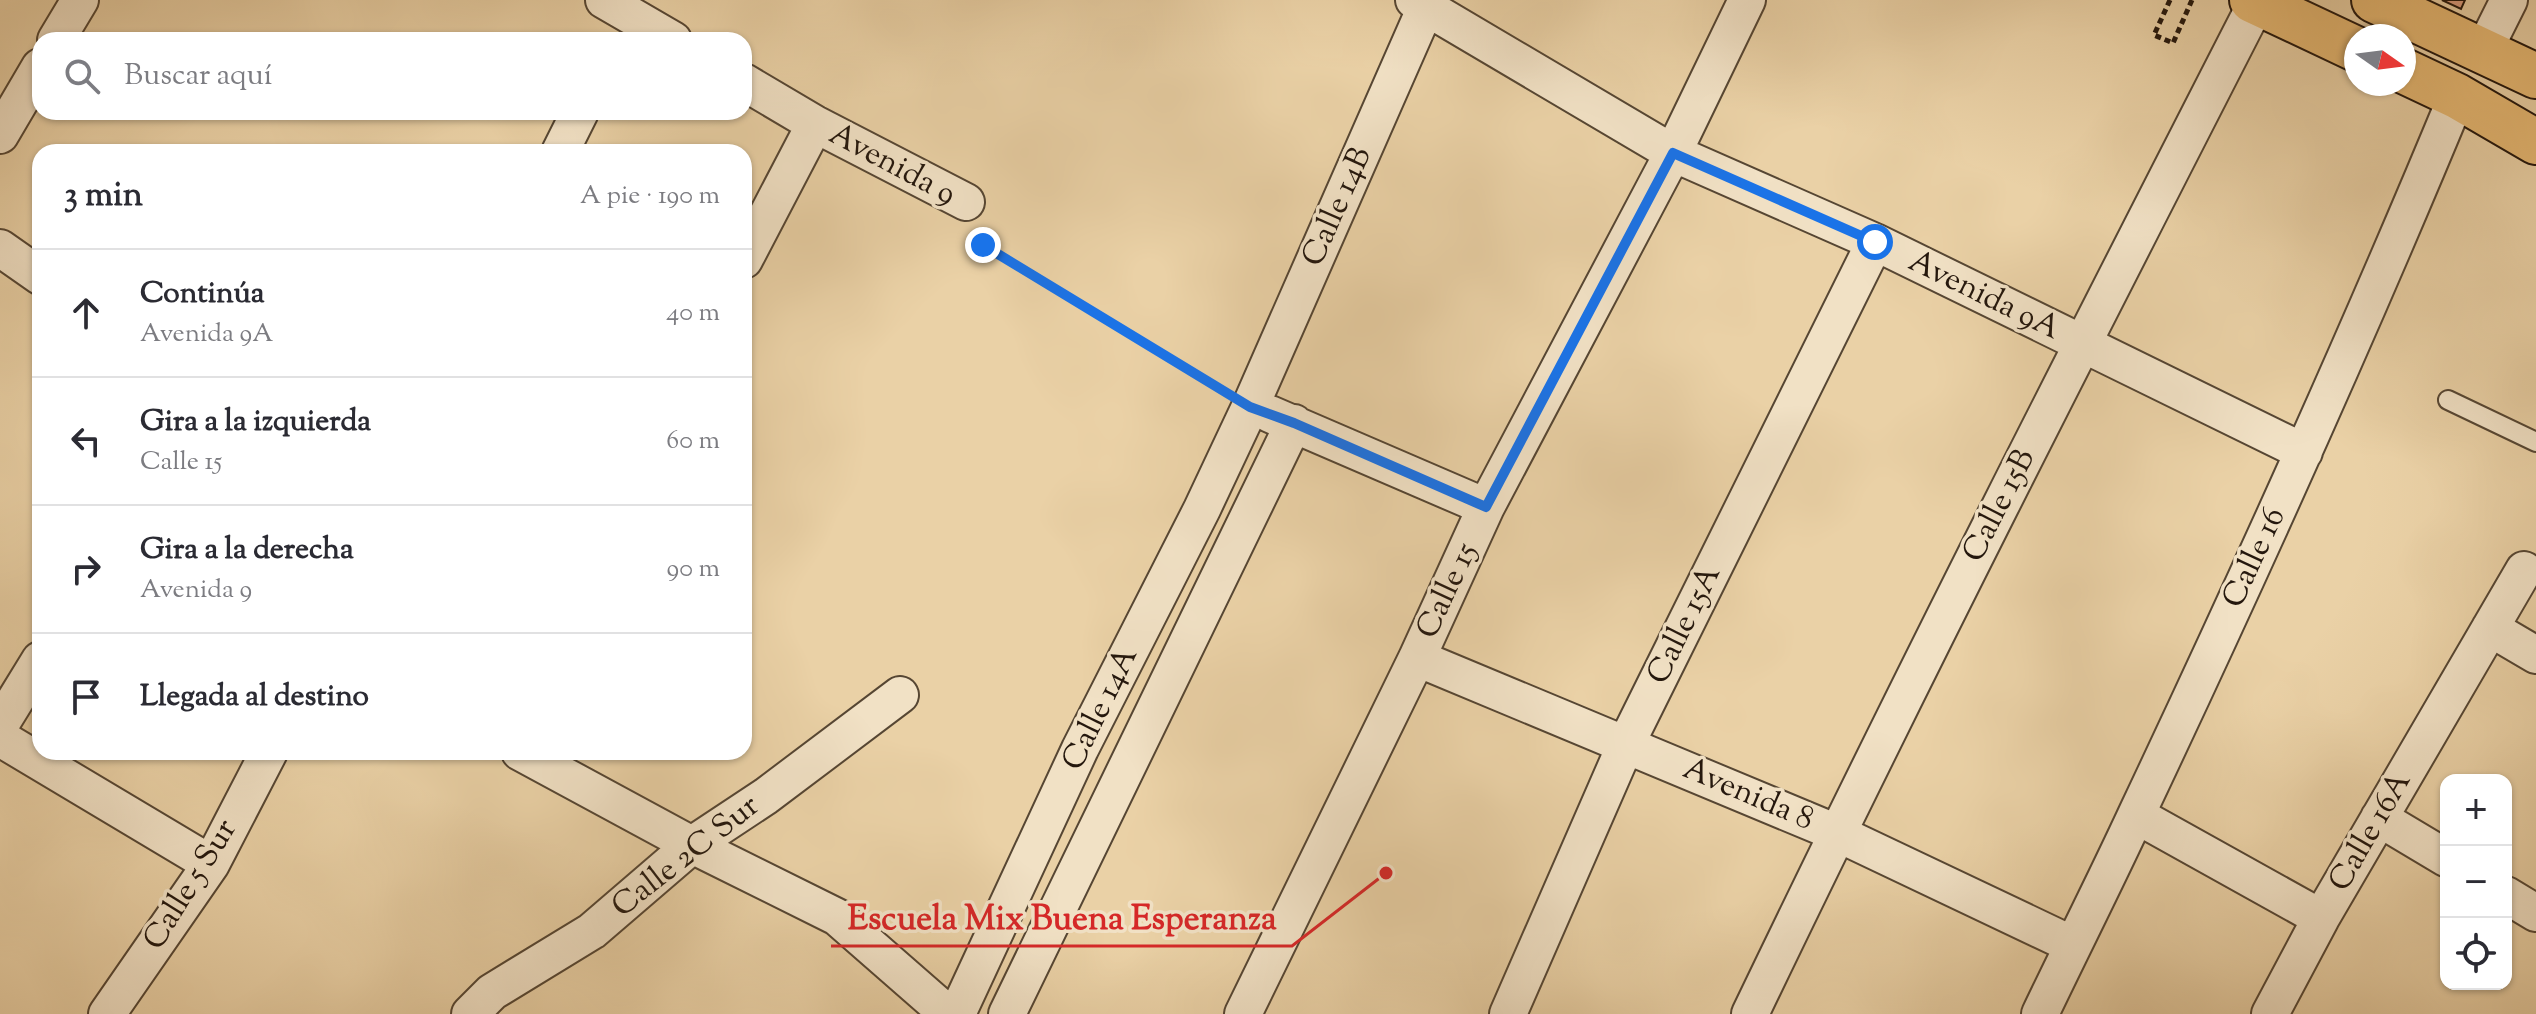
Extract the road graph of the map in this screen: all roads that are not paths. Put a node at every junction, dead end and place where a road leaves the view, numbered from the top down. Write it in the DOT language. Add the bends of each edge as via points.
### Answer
graph roads {
  1 [pos="80,0"];
  2 [pos="1747,0"];
  3 [pos="2374,0"];
  4 [pos="2509,0"];
  5 [pos="2255,1"];
  6 [pos="1420,3"];
  7 [pos="619,13"];
  8 [pos="61,32"];
  9 [pos="657,32"];
  10 [pos="2344,43"];
  11 [pos="2484,50"];
  12 [pos="2536,76"];
  13 [pos="2416,77"];
  14 [pos="32,81"];
  15 [pos="752,87"];
  16 [pos="2457,96"];
  17 [pos="576,120"];
  18 [pos="815,124"];
  19 [pos="0,135"];
  20 [pos="2536,142"];
  21 [pos="564,144"];
  22 [pos="1673,153"];
  23 [pos="966,202"];
  24 [pos="1875,242"];
  25 [pos="752,245"];
  26 [pos="0,248"];
  27 [pos="32,270"];
  28 [pos="2081,344"];
  29 [pos="2448,400"];
  30 [pos="1250,407"];
  31 [pos="1294,423"];
  32 [pos="2536,442"];
  33 [pos="2304,452"];
  34 [pos="1486,507"];
  35 [pos="2524,570"];
  36 [pos="2490,628"];
  37 [pos="2536,655"];
  38 [pos="1417,658"];
  39 [pos="32,673"];
  40 [pos="900,695"];
  41 [pos="0,725"];
  42 [pos="0,738"];
  43 [pos="1626,744"];
  44 [pos="32,757"];
  45 [pos="37,760"];
  46 [pos="265,760"];
  47 [pos="535,760"];
  48 [pos="2136,815"];
  49 [pos="2379,818"];
  50 [pos="1837,833"];
  51 [pos="692,845"];
  52 [pos="2440,854"];
  53 [pos="211,864"];
  54 [pos="2512,899"];
  55 [pos="2536,913"];
  56 [pos="2321,918"];
  57 [pos="2073,945"];
  58 [pos="2279,1011"];
  59 [pos="107,1014"];
  60 [pos="470,1014"];
  61 [pos="948,1014"];
  62 [pos="957,1014"];
  63 [pos="1007,1014"];
  64 [pos="1243,1014"];
  65 [pos="1508,1014"];
  66 [pos="1750,1014"];
  67 [pos="2040,1014"];
  1 -- 8 [label="street"];
  2 -- 22 [label="street, Calle 15"];
  3 -- 11 [label="highway"];
  4 -- 11 [label="street"];
  5 -- 10 [label="highway"];
  5 -- 28 [label="street, Calle 15B"];
  6 -- 22 [label="street, Avenida 9A"];
  6 -- 30 [label="street, Calle 14B"];
  7 -- 9 [label="street"];
  11 -- 12 [label="highway"];
  13 -- 16 [label="highway"];
  14 -- 19 [label="street"];
  15 -- 18 [label="street, Avenida 9"];
  16 -- 20 [label="highway"];
  16 -- 33 [label="street, Calle 16"];
  17 -- 21 [label="street"];
  18 -- 23 [label="street, Avenida 9"];
  18 -- 25 [label="street"];
  22 -- 24 [label="street, Avenida 9A"];
  22 -- 34 [label="street, Calle 15"];
  24 -- 28 [label="street, Avenida 9A"];
  24 -- 43 [label="street, Calle 15A"];
  26 -- 27 [label="street"];
  28 -- 33 [label="street, Avenida 9A"];
  28 -- 50 [label="street, Calle 15B"];
  29 -- 32 [label="lane"];
  30 -- 31 [label="street"];
  30 -- 62 [label="street, Calle 14A" via="1080,749"];
  31 -- 34 [label="street"];
  31 -- 63 [label="street, Calle 14A"];
  33 -- 48 [label="street, Calle 16"];
  34 -- 38 [label="street, Calle 15"];
  35 -- 36 [label="street, Calle 16A"];
  36 -- 37 [label="street"];
  36 -- 49 [label="street, Calle 16A"];
  38 -- 43 [label="street, Avenida 8"];
  38 -- 64 [label="street, Calle 15"];
  39 -- 41 [label="street"];
  40 -- 51 [label="street, Calle 2C Sur"];
  42 -- 44 [label="street"];
  43 -- 50 [label="street, Avenida 8"];
  43 -- 65 [label="street, Calle 15A"];
  45 -- 53 [label="street"];
  46 -- 53 [label="street, Calle 5 Sur"];
  47 -- 51 [label="street"];
  48 -- 56 [label="street"];
  48 -- 57 [label="street, Calle 16"];
  49 -- 52 [label="street"];
  49 -- 56 [label="street, Calle 16A"];
  50 -- 57 [label="street, Avenida 8"];
  50 -- 66 [label="street, Calle 15B"];
  51 -- 60 [label="street, Calle 2C Sur" via="592,931 492,992"];
  51 -- 61 [label="street" via="837,917"];
  53 -- 59 [label="street, Calle 5 Sur"];
  54 -- 55 [label="street"];
  56 -- 58 [label="street, Calle 16A"];
  57 -- 67 [label="street, Calle 16"];
}
